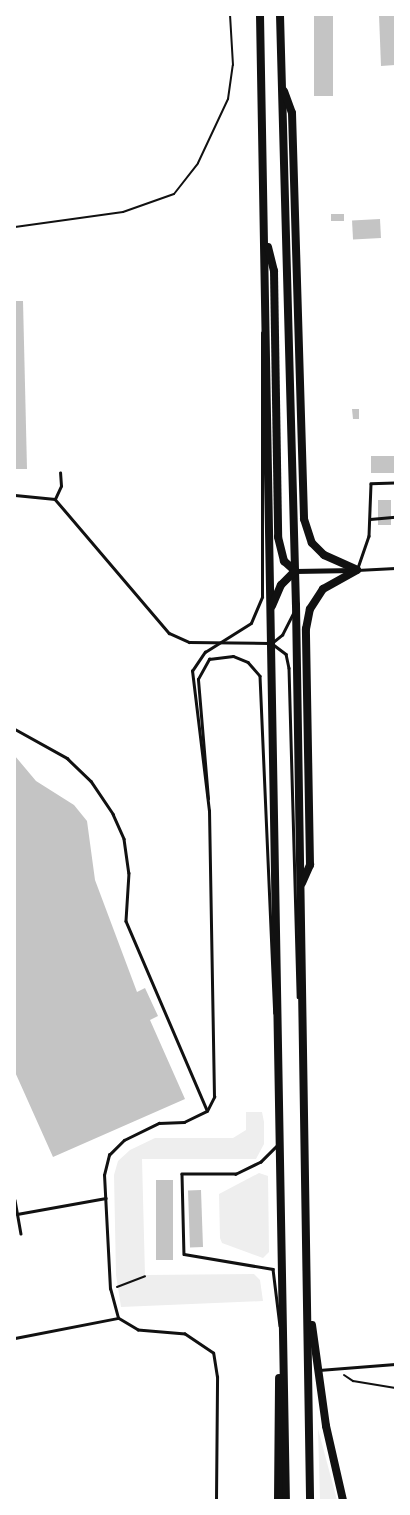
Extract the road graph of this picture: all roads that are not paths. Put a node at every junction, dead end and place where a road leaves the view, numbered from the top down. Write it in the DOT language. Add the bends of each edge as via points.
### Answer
graph roads {
  1 [pos="260,15"];
  2 [pos="280,15"];
  3 [pos="281,84"];
  4 [pos="265,234"];
  5 [pos="265,314"];
  6 [pos="60,473"];
  7 [pos="395,483"];
  8 [pos="15,494"];
  9 [pos="55,499"];
  10 [pos="395,517"];
  11 [pos="370,520"];
  12 [pos="395,568"];
  13 [pos="357,570"];
  14 [pos="295,571"];
  15 [pos="296,605"];
  16 [pos="270,612"];
  17 [pos="216,643"];
  18 [pos="271,644"];
  19 [pos="15,730"];
  20 [pos="208,801"];
  21 [pos="301,885"];
  22 [pos="303,1016"];
  23 [pos="277,1020"];
  24 [pos="207,1111"];
  25 [pos="281,1142"];
  26 [pos="106,1198"];
  27 [pos="15,1200"];
  28 [pos="18,1214"];
  29 [pos="21,1233"];
  30 [pos="306,1283"];
  31 [pos="118,1318"];
  32 [pos="283,1336"];
  33 [pos="15,1338"];
  34 [pos="395,1364"];
  35 [pos="317,1370"];
  36 [pos="216,1500"];
  37 [pos="278,1500"];
  38 [pos="286,1500"];
  39 [pos="310,1500"];
  40 [pos="343,1500"];
  1 -- 4 [label="main road"];
  2 -- 3 [label="main road"];
  3 -- 13 [label="main road" via="292,113 304,519 312,542 324,555"];
  3 -- 14 [label="main road"];
  4 -- 5 [label="main road"];
  4 -- 14 [label="main road" via="274,271 278,537 284,561"];
  5 -- 16 [label="main road"];
  5 -- 17 [label="lane" via="259,351 262,597 251,622"];
  6 -- 9 [label="lane" via="61,486"];
  7 -- 11 [label="lane" via="371,484"];
  8 -- 9 [label="lane"];
  9 -- 17 [label="lane" via="169,633 189,642"];
  10 -- 11 [label="lane"];
  11 -- 13 [label="lane"];
  12 -- 13 [label="lane"];
  13 -- 14 [label="street"];
  13 -- 21 [label="main road" via="323,589 310,609 306,629 310,865"];
  14 -- 15 [label="main road"];
  14 -- 16 [label="main road" via="281,585"];
  15 -- 18 [label="lane" via="282,635"];
  15 -- 21 [label="main road"];
  16 -- 18 [label="main road"];
  17 -- 18 [label="lane"];
  17 -- 20 [label="lane" via="195,662 192,671"];
  18 -- 22 [label="lane" via="286,654 289,668"];
  18 -- 23 [label="main road"];
  19 -- 24 [label="lane" via="67,758 91,781 113,814 124,839 129,873 126,921"];
  20 -- 23 [label="lane" via="211,791 198,679 209,659 233,656 248,662 260,676 271,1004"];
  20 -- 24 [label="lane" via="216,1077"];
  21 -- 22 [label="main road"];
  22 -- 30 [label="main road"];
  23 -- 25 [label="main road"];
  24 -- 26 [label="lane" via="184,1122 160,1123 124,1140 109,1155"];
  25 -- 32 [label="main road"];
  25 -- 32 [label="lane" via="262,1162 236,1174 182,1174 184,1254 274,1268 276,1314"];
  26 -- 28 [label="lane"];
  26 -- 31 [label="lane" via="110,1289"];
  27 -- 28 [label="lane"];
  28 -- 29 [label="lane"];
  30 -- 35 [label="main road"];
  30 -- 39 [label="main road"];
  31 -- 33 [label="lane"];
  31 -- 36 [label="lane" via="138,1330 185,1334 213,1353 217,1377"];
  32 -- 37 [label="main road"];
  32 -- 38 [label="main road"];
  34 -- 35 [label="lane"];
  35 -- 40 [label="main road"];
}
